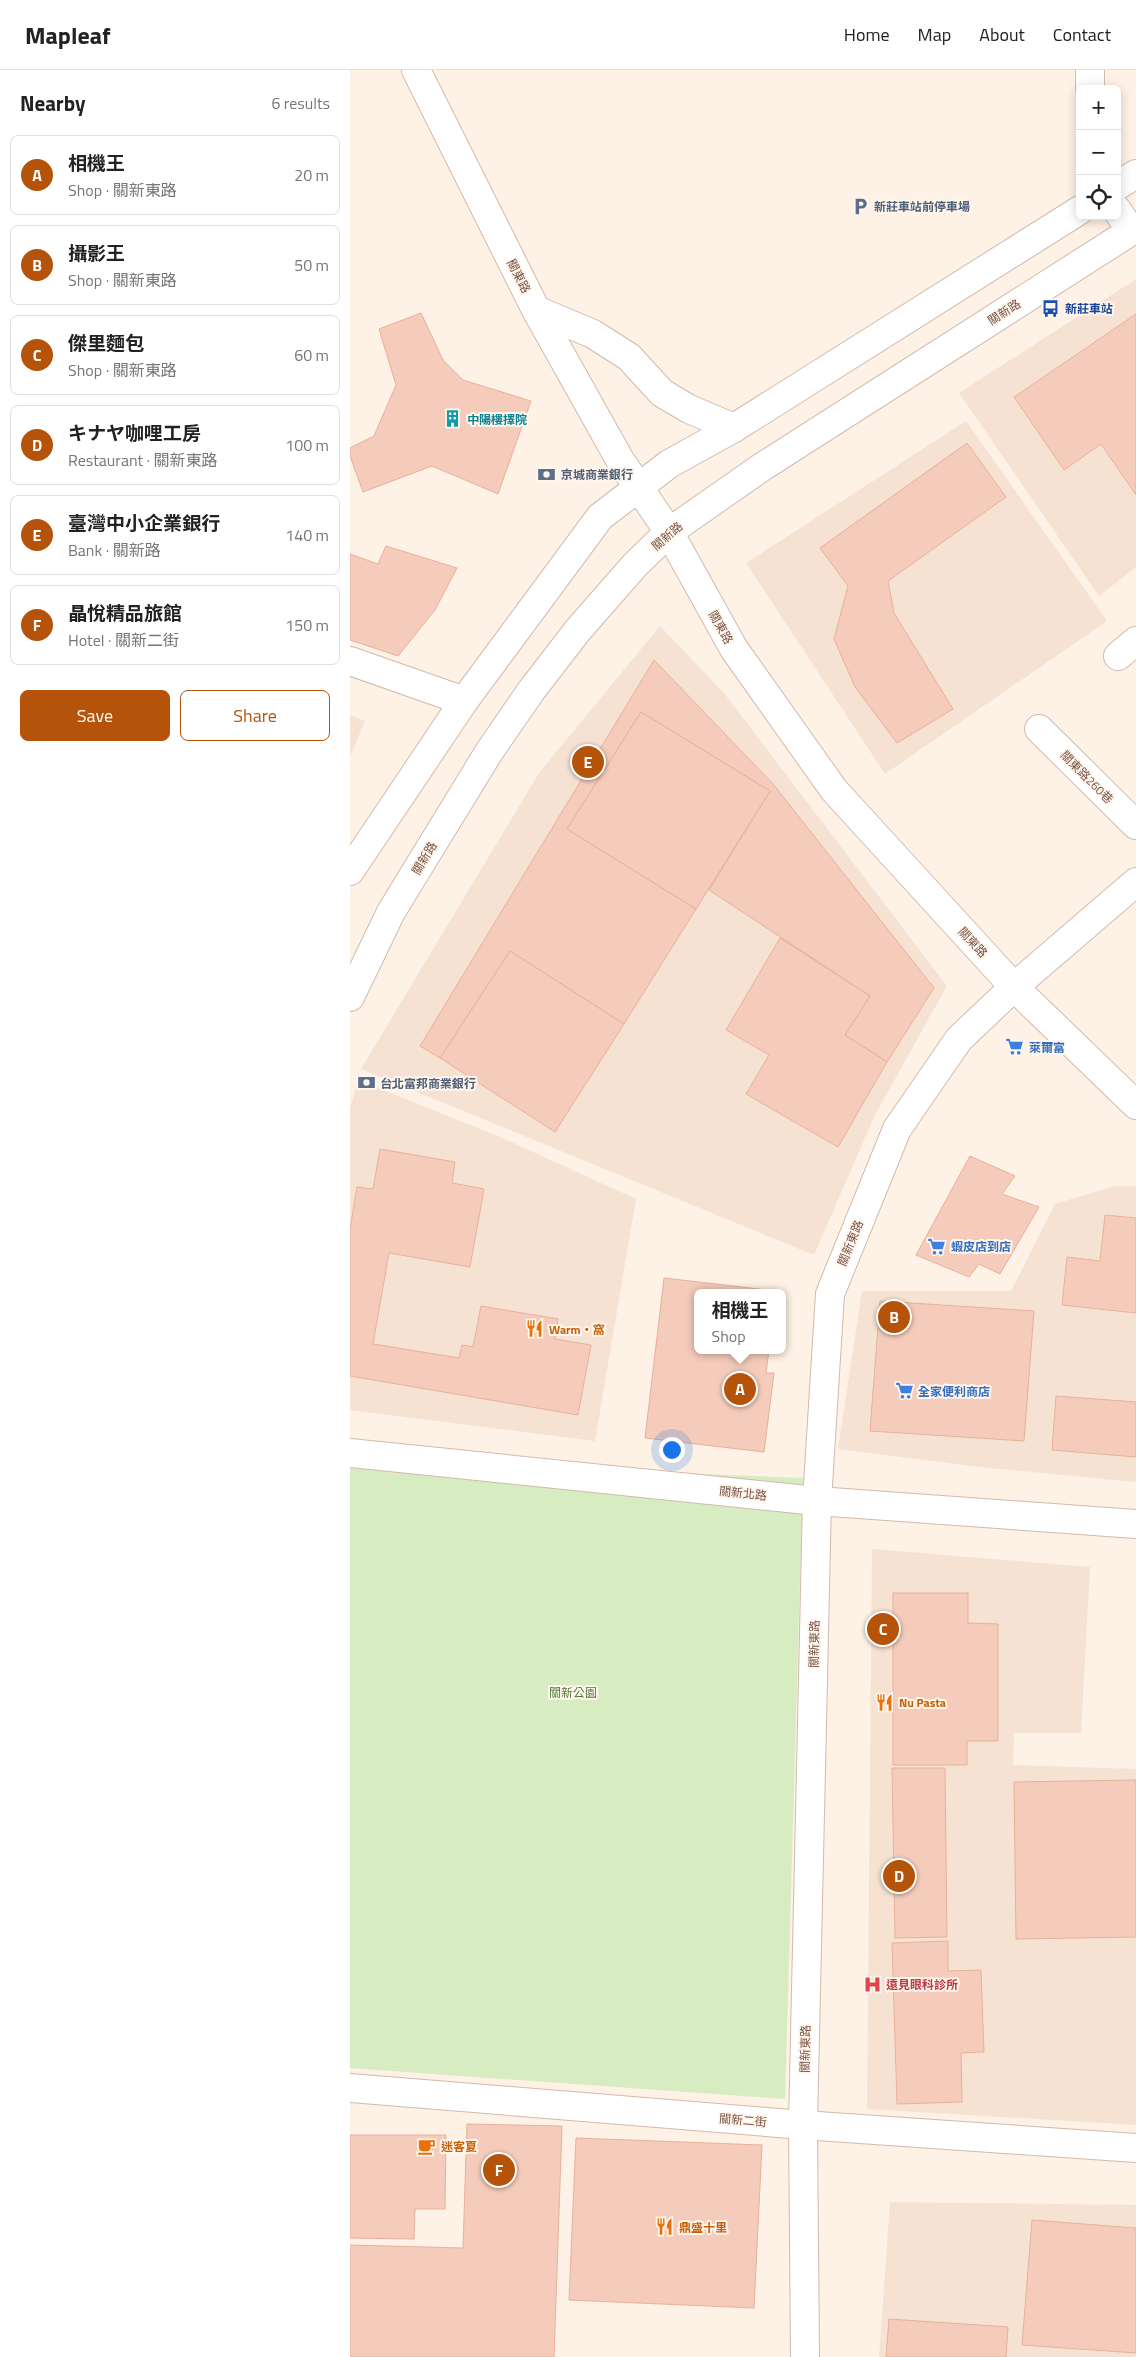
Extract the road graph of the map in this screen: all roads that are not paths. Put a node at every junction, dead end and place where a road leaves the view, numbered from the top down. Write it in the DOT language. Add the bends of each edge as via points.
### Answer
graph roads {
  1 [pos="416,70"];
  2 [pos="1090,70"];
  3 [pos="1090,85"];
  4 [pos="1136,174"];
  5 [pos="1121,183"];
  6 [pos="1076,213"];
  7 [pos="1128,223"];
  8 [pos="536,310"];
  9 [pos="734,428"];
  10 [pos="638,488"];
  11 [pos="669,532"];
  12 [pos="350,661"];
  13 [pos="464,701"];
  14 [pos="1039,729"];
  15 [pos="1136,825"];
  16 [pos="350,871"];
  17 [pos="1136,882"];
  18 [pos="1014,987"];
  19 [pos="350,997"];
  20 [pos="1136,1105"];
  21 [pos="350,1454"];
  22 [pos="817,1501"];
  23 [pos="1136,1524"];
  24 [pos="350,2088"];
  25 [pos="804,2125"];
  26 [pos="1136,2148"];
  27 [pos="805,2357"];
  1 -- 8 [label="street, 關東路"];
  2 -- 3 [label="street"];
  4 -- 5 [label="street"];
  6 -- 9 [label="street"];
  7 -- 11 [label="street, 關新路"];
  8 -- 9 [label="street" via="593,334 629,356 662,393 689,409"];
  8 -- 10 [label="street, 關東路"];
  9 -- 10 [label="street" via="669,464"];
  10 -- 11 [label="street, 關東路"];
  10 -- 13 [label="street" via="600,518"];
  11 -- 18 [label="street, 關東路" via="734,650 834,790"];
  11 -- 19 [label="street, 關新路" via="578,630 488,752 391,912"];
  12 -- 13 [label="street"];
  13 -- 16 [label="street"];
  14 -- 15 [label="street, 關東路260巷"];
  17 -- 18 [label="street, 關新東路"];
  18 -- 20 [label="street, 關東路"];
  18 -- 22 [label="street, 關新東路" via="959,1039 897,1129 830,1294"];
  21 -- 22 [label="street, 關新北路"];
  22 -- 23 [label="street, 關新北路"];
  22 -- 25 [label="street, 關新東路"];
  24 -- 25 [label="street, 關新二街"];
  25 -- 26 [label="street, 關新二街"];
  25 -- 27 [label="street, 關新東路"];
}
